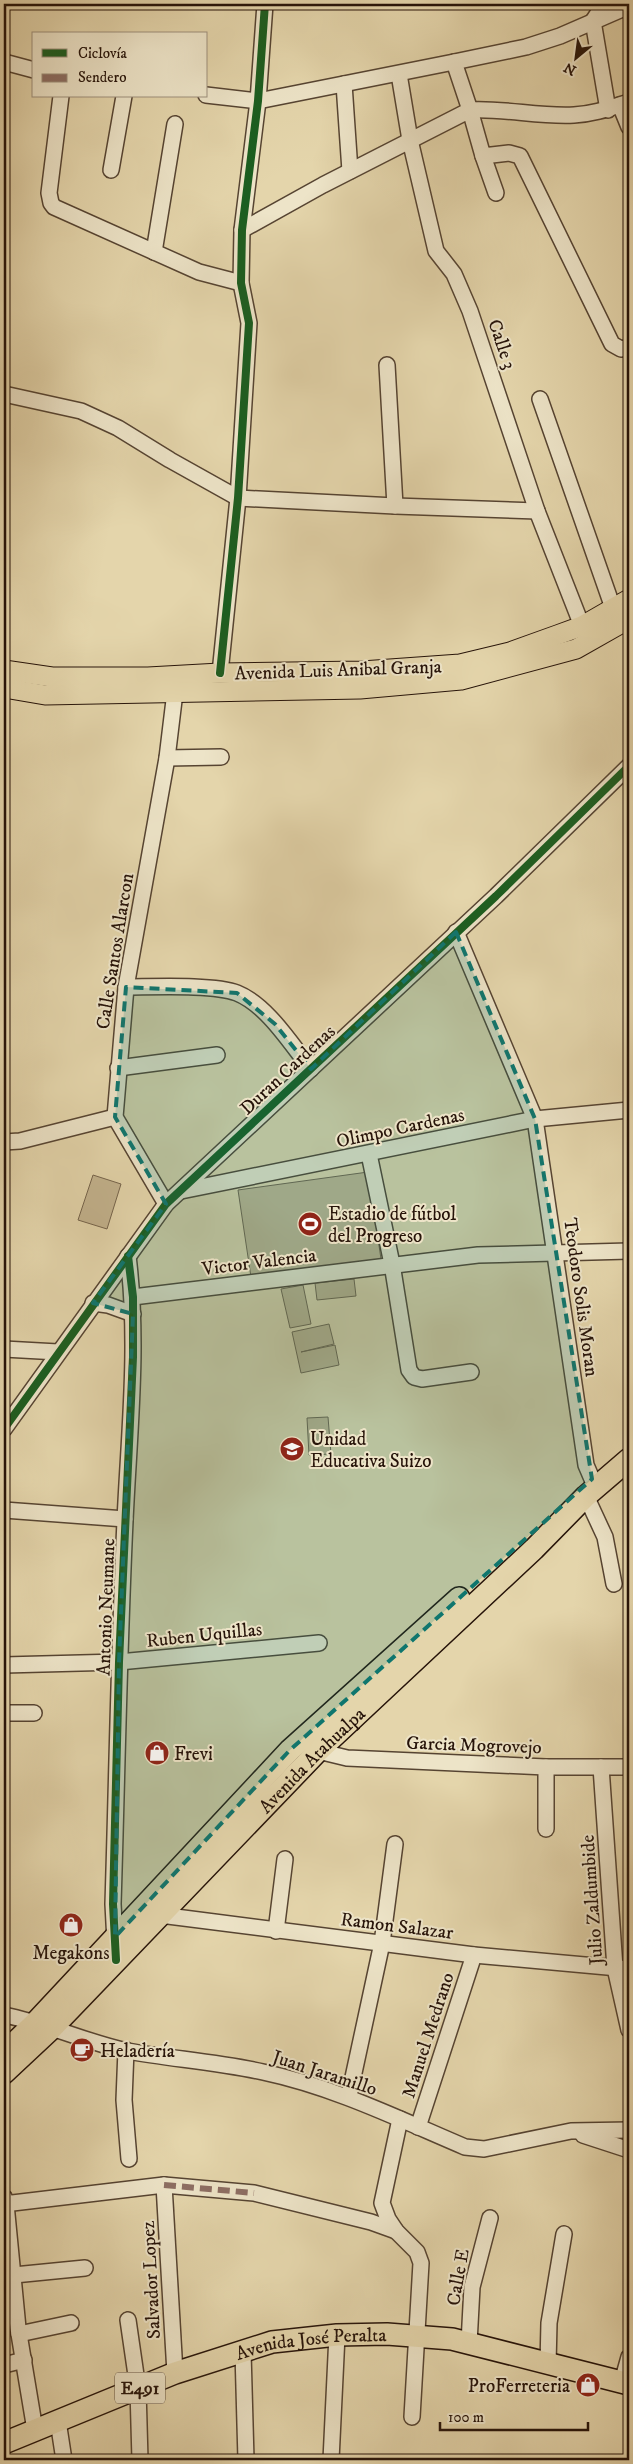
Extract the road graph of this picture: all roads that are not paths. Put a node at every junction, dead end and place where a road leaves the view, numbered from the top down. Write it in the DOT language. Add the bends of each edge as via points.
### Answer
graph roads {
  1 [pos="265,4"];
  2 [pos="604,4"];
  3 [pos="629,6"];
  4 [pos="593,21"];
  5 [pos="4,62"];
  6 [pos="454,62"];
  7 [pos="32,69"];
  8 [pos="399,74"];
  9 [pos="344,84"];
  10 [pos="208,95"];
  11 [pos="61,98"];
  12 [pos="124,98"];
  13 [pos="258,101"];
  14 [pos="619,106"];
  15 [pos="470,110"];
  16 [pos="175,124"];
  17 [pos="629,126"];
  18 [pos="410,140"];
  19 [pos="483,156"];
  20 [pos="111,170"];
  21 [pos="350,171"];
  22 [pos="496,193"];
  23 [pos="242,230"];
  24 [pos="154,252"];
  25 [pos="241,284"];
  26 [pos="629,347"];
  27 [pos="387,366"];
  28 [pos="4,394"];
  29 [pos="540,399"];
  30 [pos="238,498"];
  31 [pos="395,506"];
  32 [pos="537,510"];
  33 [pos="621,603"];
  34 [pos="629,619"];
  35 [pos="582,626"];
  36 [pos="4,670"];
  37 [pos="220,673"];
  38 [pos="4,688"];
  39 [pos="175,692"];
  40 [pos="221,757"];
  41 [pos="167,758"];
  42 [pos="629,766"];
  43 [pos="456,932"];
  44 [pos="126,987"];
  45 [pos="217,1055"];
  46 [pos="118,1068"];
  47 [pos="311,1069"];
  48 [pos="629,1110"];
  49 [pos="115,1117"];
  50 [pos="536,1119"];
  51 [pos="4,1142"];
  52 [pos="369,1154"];
  53 [pos="180,1191"];
  54 [pos="166,1204"];
  55 [pos="629,1251"];
  56 [pos="555,1253"];
  57 [pos="128,1256"];
  58 [pos="392,1264"];
  59 [pos="133,1297"];
  60 [pos="93,1303"];
  61 [pos="133,1314"];
  62 [pos="4,1349"];
  63 [pos="58,1352"];
  64 [pos="471,1372"];
  65 [pos="4,1429"];
  66 [pos="629,1444"];
  67 [pos="629,1459"];
  68 [pos="589,1488"];
  69 [pos="4,1510"];
  70 [pos="125,1519"];
  71 [pos="614,1584"];
  72 [pos="319,1643"];
  73 [pos="120,1662"];
  74 [pos="4,1665"];
  75 [pos="4,1713"];
  76 [pos="34,1713"];
  77 [pos="318,1751"];
  78 [pos="601,1766"];
  79 [pos="546,1767"];
  80 [pos="629,1767"];
  81 [pos="546,1829"];
  82 [pos="395,1844"];
  83 [pos="285,1859"];
  84 [pos="160,1915"];
  85 [pos="276,1931"];
  86 [pos="115,1937"];
  87 [pos="382,1943"];
  88 [pos="474,1955"];
  89 [pos="116,1960"];
  90 [pos="622,1969"];
  91 [pos="4,2015"];
  92 [pos="43,2026"];
  93 [pos="629,2030"];
  94 [pos="126,2050"];
  95 [pos="4,2053"];
  96 [pos="4,2073"];
  97 [pos="349,2096"];
  98 [pos="400,2119"];
  99 [pos="418,2127"];
  100 [pos="629,2130"];
  101 [pos="572,2131"];
  102 [pos="629,2150"];
  103 [pos="128,2159"];
  104 [pos="164,2185"];
  105 [pos="5,2202"];
  106 [pos="490,2218"];
  107 [pos="396,2231"];
  108 [pos="564,2234"];
  109 [pos="85,2268"];
  110 [pos="8,2275"];
  111 [pos="128,2320"];
  112 [pos="71,2324"];
  113 [pos="13,2331"];
  114 [pos="337,2335"];
  115 [pos="417,2336"];
  116 [pos="468,2343"];
  117 [pos="243,2352"];
  118 [pos="629,2357"];
  119 [pos="24,2360"];
  120 [pos="548,2364"];
  121 [pos="4,2365"];
  122 [pos="176,2373"];
  123 [pos="626,2383"];
  124 [pos="138,2389"];
  125 [pos="412,2417"];
  126 [pos="58,2421"];
  127 [pos="35,2430"];
  128 [pos="4,2443"];
  129 [pos="64,2460"];
  130 [pos="140,2460"];
  131 [pos="246,2460"];
  132 [pos="331,2460"];
  1 -- 13 [label="street"];
  2 -- 4 [label="street"];
  3 -- 4 [label="street"];
  4 -- 6 [label="street" via="526,47"];
  4 -- 14 [label="street"];
  5 -- 7 [label="street"];
  6 -- 8 [label="street"];
  6 -- 15 [label="street"];
  8 -- 9 [label="street"];
  8 -- 18 [label="street, Calle 3"];
  9 -- 13 [label="street"];
  9 -- 21 [label="street"];
  10 -- 13 [label="street"];
  11 -- 24 [label="street" via="49,193 51,203 60,211"];
  12 -- 20 [label="street"];
  13 -- 23 [label="street"];
  14 -- 15 [label="street" via="574,115 495,108"];
  14 -- 17 [label="street"];
  15 -- 18 [label="street"];
  15 -- 19 [label="street"];
  16 -- 24 [label="street"];
  18 -- 21 [label="street"];
  18 -- 32 [label="street, Calle 3" via="436,251 454,274 470,311"];
  19 -- 22 [label="street"];
  19 -- 26 [label="street" via="509,152 520,156 612,344 621,349"];
  21 -- 23 [label="street"];
  23 -- 25 [label="street"];
  24 -- 25 [label="street" via="199,272"];
  25 -- 30 [label="street" via="249,323"];
  27 -- 31 [label="street"];
  28 -- 30 [label="street" via="81,411 118,428"];
  29 -- 33 [label="street"];
  30 -- 31 [label="street"];
  30 -- 37 [label="street"];
  31 -- 32 [label="street"];
  32 -- 35 [label="street, Calle 3"];
  33 -- 35 [label="main road, Avenida Luis Anibal Granja"];
  34 -- 39 [label="main road, Avenida Luis Anibal Granja" via="576,649 461,680 360,689"];
  35 -- 37 [label="main road, Avenida Luis Anibal Granja" via="510,652 460,664 362,671"];
  36 -- 37 [label="main road, Avenida Luis Anibal Granja" via="52,677"];
  38 -- 39 [label="main road, Avenida Luis Anibal Granja" via="45,695"];
  39 -- 41 [label="street, Calle Santos Alarcon"];
  40 -- 41 [label="street"];
  41 -- 44 [label="street, Calle Santos Alarcon"];
  42 -- 43 [label="street, Duran Cardenas"];
  43 -- 47 [label="street, Duran Cardenas"];
  43 -- 50 [label="street, Teodoro Solis Moran"];
  44 -- 46 [label="street, Calle Santos Alarcon"];
  44 -- 47 [label="street" via="237,993 269,1017"];
  45 -- 46 [label="street"];
  46 -- 49 [label="street, Calle Santos Alarcon"];
  47 -- 53 [label="street, Duran Cardenas"];
  48 -- 50 [label="street, Olimpo Cardenas"];
  49 -- 51 [label="street" via="20,1141"];
  49 -- 54 [label="street"];
  50 -- 52 [label="street, Olimpo Cardenas"];
  50 -- 56 [label="street, Teodoro Solis Moran"];
  52 -- 53 [label="street, Olimpo Cardenas"];
  52 -- 58 [label="street"];
  53 -- 54 [label="street, Duran Cardenas"];
  54 -- 57 [label="street, Duran Cardenas"];
  55 -- 56 [label="street, Victor Valencia"];
  56 -- 58 [label="street, Victor Valencia" via="478,1255"];
  56 -- 68 [label="street, Teodoro Solis Moran"];
  57 -- 59 [label="street, Antonio Neumane"];
  57 -- 60 [label="street, Duran Cardenas"];
  58 -- 59 [label="street, Victor Valencia"];
  58 -- 64 [label="street" via="409,1370 414,1377"];
  59 -- 61 [label="street, Antonio Neumane"];
  60 -- 61 [label="street"];
  60 -- 63 [label="street, Duran Cardenas"];
  61 -- 70 [label="street, Antonio Neumane"];
  62 -- 63 [label="street"];
  63 -- 65 [label="street, Duran Cardenas"];
  66 -- 68 [label="highway, Avenida Atahualpa"];
  67 -- 68 [label="highway, Avenida Atahualpa"];
  68 -- 71 [label="street, Teodoro Solis Moran" via="605,1537"];
  68 -- 77 [label="highway, Avenida Atahualpa" via="534,1549"];
  68 -- 86 [label="highway, Avenida Atahualpa" via="290,1750"];
  69 -- 70 [label="street"];
  70 -- 73 [label="street, Antonio Neumane"];
  72 -- 73 [label="street, Ruben Uquillas"];
  73 -- 74 [label="street, Ruben Uquillas"];
  73 -- 86 [label="street, Antonio Neumane" via="113,1904"];
  75 -- 76 [label="street"];
  77 -- 79 [label="street, Garcia Mogrovejo" via="348,1758"];
  77 -- 84 [label="highway, Avenida Atahualpa"];
  78 -- 79 [label="street, Garcia Mogrovejo"];
  78 -- 80 [label="street, Garcia Mogrovejo"];
  78 -- 90 [label="street, Julio Zaldumbide"];
  79 -- 81 [label="street"];
  82 -- 87 [label="street"];
  83 -- 85 [label="street"];
  84 -- 85 [label="street, Ramon Salazar"];
  84 -- 89 [label="highway, Avenida Atahualpa"];
  85 -- 87 [label="street, Ramon Salazar"];
  86 -- 89 [label="street, Antonio Neumane"];
  86 -- 92 [label="highway, Avenida Atahualpa"];
  87 -- 88 [label="street, Ramon Salazar"];
  87 -- 97 [label="street"];
  88 -- 90 [label="street, Ramon Salazar"];
  88 -- 99 [label="street, Manuel Medrano"];
  89 -- 92 [label="highway, Avenida Atahualpa"];
  90 -- 93 [label="street, Julio Zaldumbide"];
  91 -- 92 [label="street, Juan Jaramillo"];
  92 -- 94 [label="street, Juan Jaramillo"];
  92 -- 95 [label="highway, Avenida Atahualpa"];
  92 -- 96 [label="highway, Avenida Atahualpa"];
  94 -- 97 [label="street, Juan Jaramillo" via="263,2072"];
  94 -- 103 [label="street" via="124,2100"];
  97 -- 98 [label="street, Juan Jaramillo"];
  98 -- 99 [label="street, Juan Jaramillo"];
  98 -- 107 [label="street" via="382,2203"];
  99 -- 101 [label="street, Juan Jaramillo" via="465,2148 484,2148"];
  100 -- 101 [label="street, Juan Jaramillo"];
  101 -- 102 [label="street"];
  104 -- 105 [label="street"];
  104 -- 107 [label="street" via="254,2193"];
  104 -- 122 [label="street, Salvador Lopez"];
  105 -- 110 [label="street"];
  106 -- 116 [label="street, Calle E" via="472,2287"];
  107 -- 115 [label="street" via="417,2252 421,2263"];
  108 -- 120 [label="street" via="549,2323"];
  109 -- 110 [label="street"];
  110 -- 113 [label="street"];
  111 -- 124 [label="street"];
  112 -- 113 [label="street"];
  113 -- 119 [label="street"];
  114 -- 115 [label="highway, Avenida José Peralta / E491"];
  114 -- 117 [label="highway, Avenida José Peralta / E491" via="272,2342"];
  114 -- 132 [label="street"];
  115 -- 116 [label="highway, Avenida José Peralta / E491"];
  115 -- 125 [label="street"];
  116 -- 120 [label="highway, Avenida José Peralta / E491"];
  117 -- 122 [label="highway, Avenida José Peralta / E491"];
  117 -- 131 [label="street"];
  118 -- 123 [label="street"];
  119 -- 121 [label="street"];
  119 -- 127 [label="street"];
  120 -- 123 [label="highway, Avenida José Peralta / E491"];
  122 -- 124 [label="highway, Avenida José Peralta / E491"];
  124 -- 126 [label="highway, Avenida José Peralta / E491"];
  124 -- 130 [label="street"];
  126 -- 127 [label="highway, Avenida José Peralta / E491"];
  126 -- 129 [label="street"];
  127 -- 128 [label="highway, Avenida José Peralta / E491"];
}
